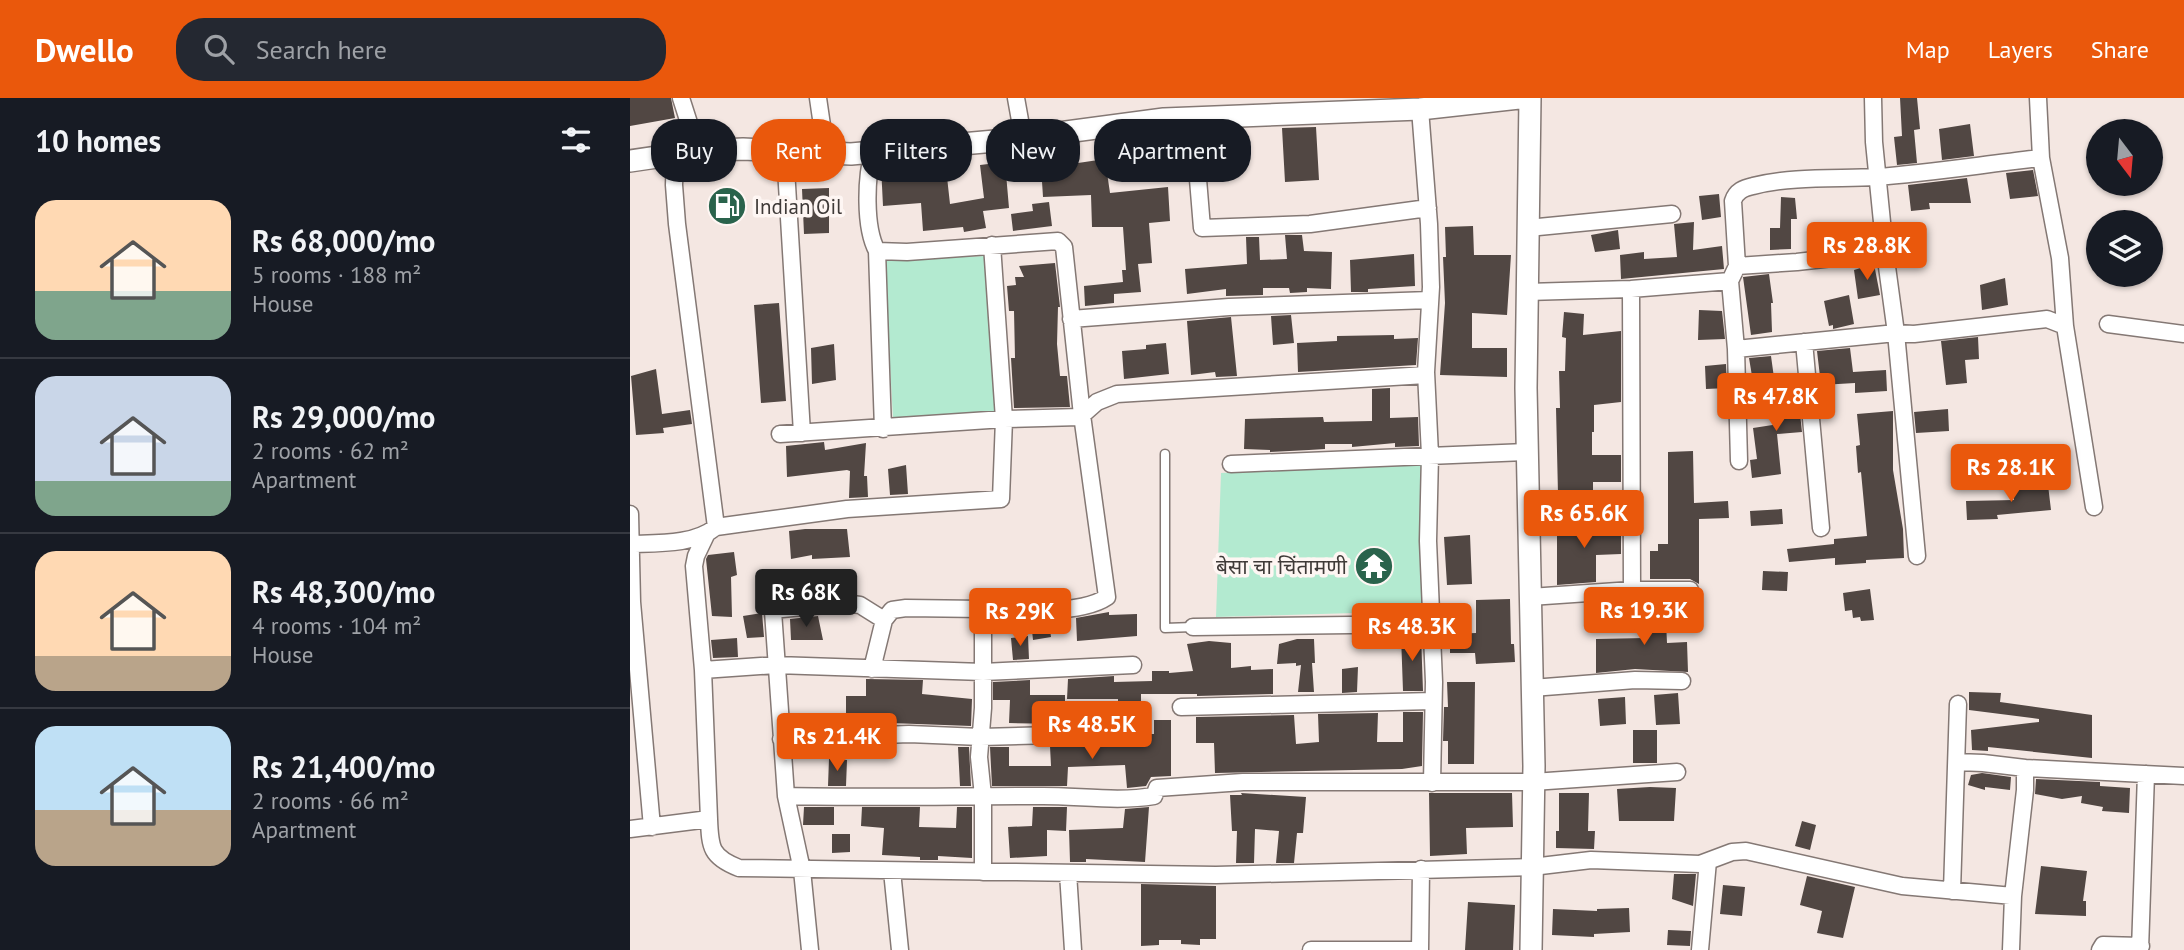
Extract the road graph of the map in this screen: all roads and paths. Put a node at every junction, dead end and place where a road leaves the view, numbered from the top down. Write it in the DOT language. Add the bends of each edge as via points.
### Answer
graph roads {
  1 [pos="681,98"];
  2 [pos="818,98"];
  3 [pos="1016,98"];
  4 [pos="1519,98"];
  5 [pos="1530,98"];
  6 [pos="1873,98"];
  7 [pos="2038,98"];
  8 [pos="1306,106"];
  9 [pos="1412,106"];
  10 [pos="1193,118"];
  11 [pos="688,119"];
  12 [pos="821,119"];
  13 [pos="1020,119"];
  14 [pos="1080,130"];
  15 [pos="651,158"];
  16 [pos="2041,158"];
  17 [pos="630,161"];
  18 [pos="1879,176"];
  19 [pos="674,182"];
  20 [pos="787,182"];
  21 [pos="868,182"];
  22 [pos="1428,208"];
  23 [pos="1672,214"];
  24 [pos="1528,228"];
  25 [pos="992,245"];
  26 [pos="877,251"];
  27 [pos="1885,252"];
  28 [pos="1733,273"];
  29 [pos="1631,289"];
  30 [pos="1527,292"];
  31 [pos="1430,300"];
  32 [pos="1071,319"];
  33 [pos="2108,324"];
  34 [pos="2065,326"];
  35 [pos="1896,333"];
  36 [pos="2184,334"];
  37 [pos="1804,342"];
  38 [pos="1736,349"];
  39 [pos="1426,375"];
  40 [pos="1082,415"];
  41 [pos="1004,419"];
  42 [pos="883,429"];
  43 [pos="802,433"];
  44 [pos="780,434"];
  45 [pos="1527,452"];
  46 [pos="1165,454"];
  47 [pos="1430,455"];
  48 [pos="1739,461"];
  49 [pos="1231,464"];
  50 [pos="2094,507"];
  51 [pos="630,514"];
  52 [pos="1821,528"];
  53 [pos="711,531"];
  54 [pos="631,544"];
  55 [pos="1917,556"];
  56 [pos="1632,590"];
  57 [pos="1690,590"];
  58 [pos="1530,597"];
  59 [pos="983,609"];
  60 [pos="884,620"];
  61 [pos="1431,624"];
  62 [pos="1193,627"];
  63 [pos="776,665"];
  64 [pos="1133,665"];
  65 [pos="872,668"];
  66 [pos="703,670"];
  67 [pos="983,672"];
  68 [pos="1682,681"];
  69 [pos="1532,688"];
  70 [pos="1433,701"];
  71 [pos="1958,704"];
  72 [pos="1181,707"];
  73 [pos="1131,733"];
  74 [pos="981,737"];
  75 [pos="782,739"];
  76 [pos="1957,762"];
  77 [pos="2025,768"];
  78 [pos="1677,772"];
  79 [pos="2146,774"];
  80 [pos="2184,776"];
  81 [pos="1533,782"];
  82 [pos="1432,783"];
  83 [pos="786,796"];
  84 [pos="983,796"];
  85 [pos="709,819"];
  86 [pos="652,827"];
  87 [pos="630,829"];
  88 [pos="1708,861"];
  89 [pos="1532,866"];
  90 [pos="1422,869"];
  91 [pos="802,870"];
  92 [pos="892,871"];
  93 [pos="984,872"];
  94 [pos="1068,873"];
  95 [pos="1952,891"];
  96 [pos="2013,896"];
  97 [pos="2140,948"];
  98 [pos="810,950"];
  99 [pos="900,950"];
  100 [pos="1073,950"];
  101 [pos="1311,950"];
  102 [pos="1420,950"];
  103 [pos="1531,950"];
  104 [pos="1700,950"];
  105 [pos="2011,950"];
  106 [pos="2100,950"];
  1 -- 11 [label="street"];
  2 -- 12 [label="street"];
  3 -- 13 [label="street"];
  4 -- 9 [label="street"];
  5 -- 24 [label="street"];
  6 -- 18 [label="street"];
  7 -- 16 [label="street"];
  8 -- 9 [label="street"];
  8 -- 10 [label="street"];
  9 -- 22 [label="street"];
  10 -- 14 [label="street"];
  10 -- 22 [label="street" via="1202,228 1310,224"];
  15 -- 17 [label="street"];
  16 -- 18 [label="street"];
  16 -- 34 [label="street" via="2060,258"];
  18 -- 27 [label="street"];
  18 -- 28 [label="street" via="1802,180 1741,190 1735,194 1732,208"];
  19 -- 53 [label="street"];
  20 -- 43 [label="street"];
  21 -- 26 [label="street" via="872,241"];
  22 -- 31 [label="street"];
  23 -- 24 [label="street"];
  24 -- 30 [label="street"];
  25 -- 26 [label="street"];
  25 -- 32 [label="street" via="1058,241 1064,247"];
  25 -- 41 [label="street"];
  26 -- 42 [label="street"];
  27 -- 28 [label="street"];
  27 -- 35 [label="street"];
  28 -- 29 [label="street"];
  28 -- 38 [label="street"];
  29 -- 30 [label="street"];
  29 -- 56 [label="street"];
  30 -- 45 [label="street"];
  31 -- 32 [label="street" via="1229,307"];
  31 -- 39 [label="street"];
  32 -- 40 [label="street"];
  33 -- 36 [label="street"];
  34 -- 35 [label="street" via="2048,319"];
  34 -- 50 [label="street"];
  35 -- 37 [label="street"];
  35 -- 55 [label="street"];
  37 -- 38 [label="street"];
  37 -- 52 [label="street"];
  38 -- 48 [label="street"];
  39 -- 40 [label="street" via="1127,393 1097,402"];
  39 -- 47 [label="street"];
  40 -- 41 [label="street"];
  40 -- 59 [label="street" via="1107,597 1096,604 1055,610"];
  41 -- 42 [label="street"];
  41 -- 53 [label="street" via="1001,499 847,509"];
  42 -- 43 [label="street"];
  43 -- 44 [label="street"];
  45 -- 47 [label="street"];
  45 -- 58 [label="street"];
  46 -- 62 [label="lane" via="1165,628"];
  47 -- 49 [label="street"];
  47 -- 61 [label="street" via="1427,541"];
  51 -- 54 [label="street"];
  53 -- 54 [label="street" via="669,542"];
  53 -- 66 [label="street" via="694,566"];
  54 -- 86 [label="street"];
  56 -- 57 [label="street"];
  56 -- 58 [label="street"];
  58 -- 69 [label="street"];
  59 -- 60 [label="street" via="905,608 892,610"];
  59 -- 67 [label="street"];
  60 -- 63 [label="street" via="860,605 772,603"];
  60 -- 65 [label="street"];
  61 -- 62 [label="street"];
  61 -- 70 [label="street"];
  63 -- 65 [label="street"];
  63 -- 66 [label="street"];
  63 -- 75 [label="street"];
  64 -- 67 [label="street"];
  65 -- 67 [label="street"];
  66 -- 85 [label="street"];
  67 -- 74 [label="street"];
  68 -- 69 [label="street"];
  69 -- 81 [label="street"];
  70 -- 72 [label="street"];
  70 -- 82 [label="street"];
  71 -- 76 [label="street"];
  73 -- 74 [label="street"];
  74 -- 75 [label="street" via="909,734"];
  74 -- 84 [label="street"];
  75 -- 83 [label="street"];
  76 -- 77 [label="street"];
  76 -- 95 [label="street"];
  77 -- 79 [label="street"];
  77 -- 96 [label="street"];
  78 -- 81 [label="street"];
  79 -- 80 [label="street"];
  79 -- 97 [label="street"];
  81 -- 82 [label="street"];
  81 -- 89 [label="street"];
  82 -- 84 [label="street" via="1243,782 1157,788 1154,796 1126,799"];
  83 -- 84 [label="street"];
  83 -- 91 [label="street"];
  84 -- 93 [label="street"];
  85 -- 86 [label="street"];
  85 -- 91 [label="street" via="713,853 722,862 739,868"];
  86 -- 87 [label="street"];
  88 -- 89 [label="street" via="1591,860"];
  88 -- 95 [label="street" via="1746,851 1902,886"];
  88 -- 104 [label="street"];
  89 -- 90 [label="street"];
  89 -- 103 [label="street"];
  90 -- 94 [label="street" via="1216,875"];
  90 -- 102 [label="street"];
  91 -- 92 [label="street"];
  91 -- 98 [label="street"];
  92 -- 93 [label="street"];
  92 -- 99 [label="street"];
  93 -- 94 [label="street"];
  94 -- 100 [label="street"];
  95 -- 96 [label="street"];
  96 -- 105 [label="street"];
  97 -- 106 [label="street" via="2103,945"];
  101 -- 102 [label="street"];
}
